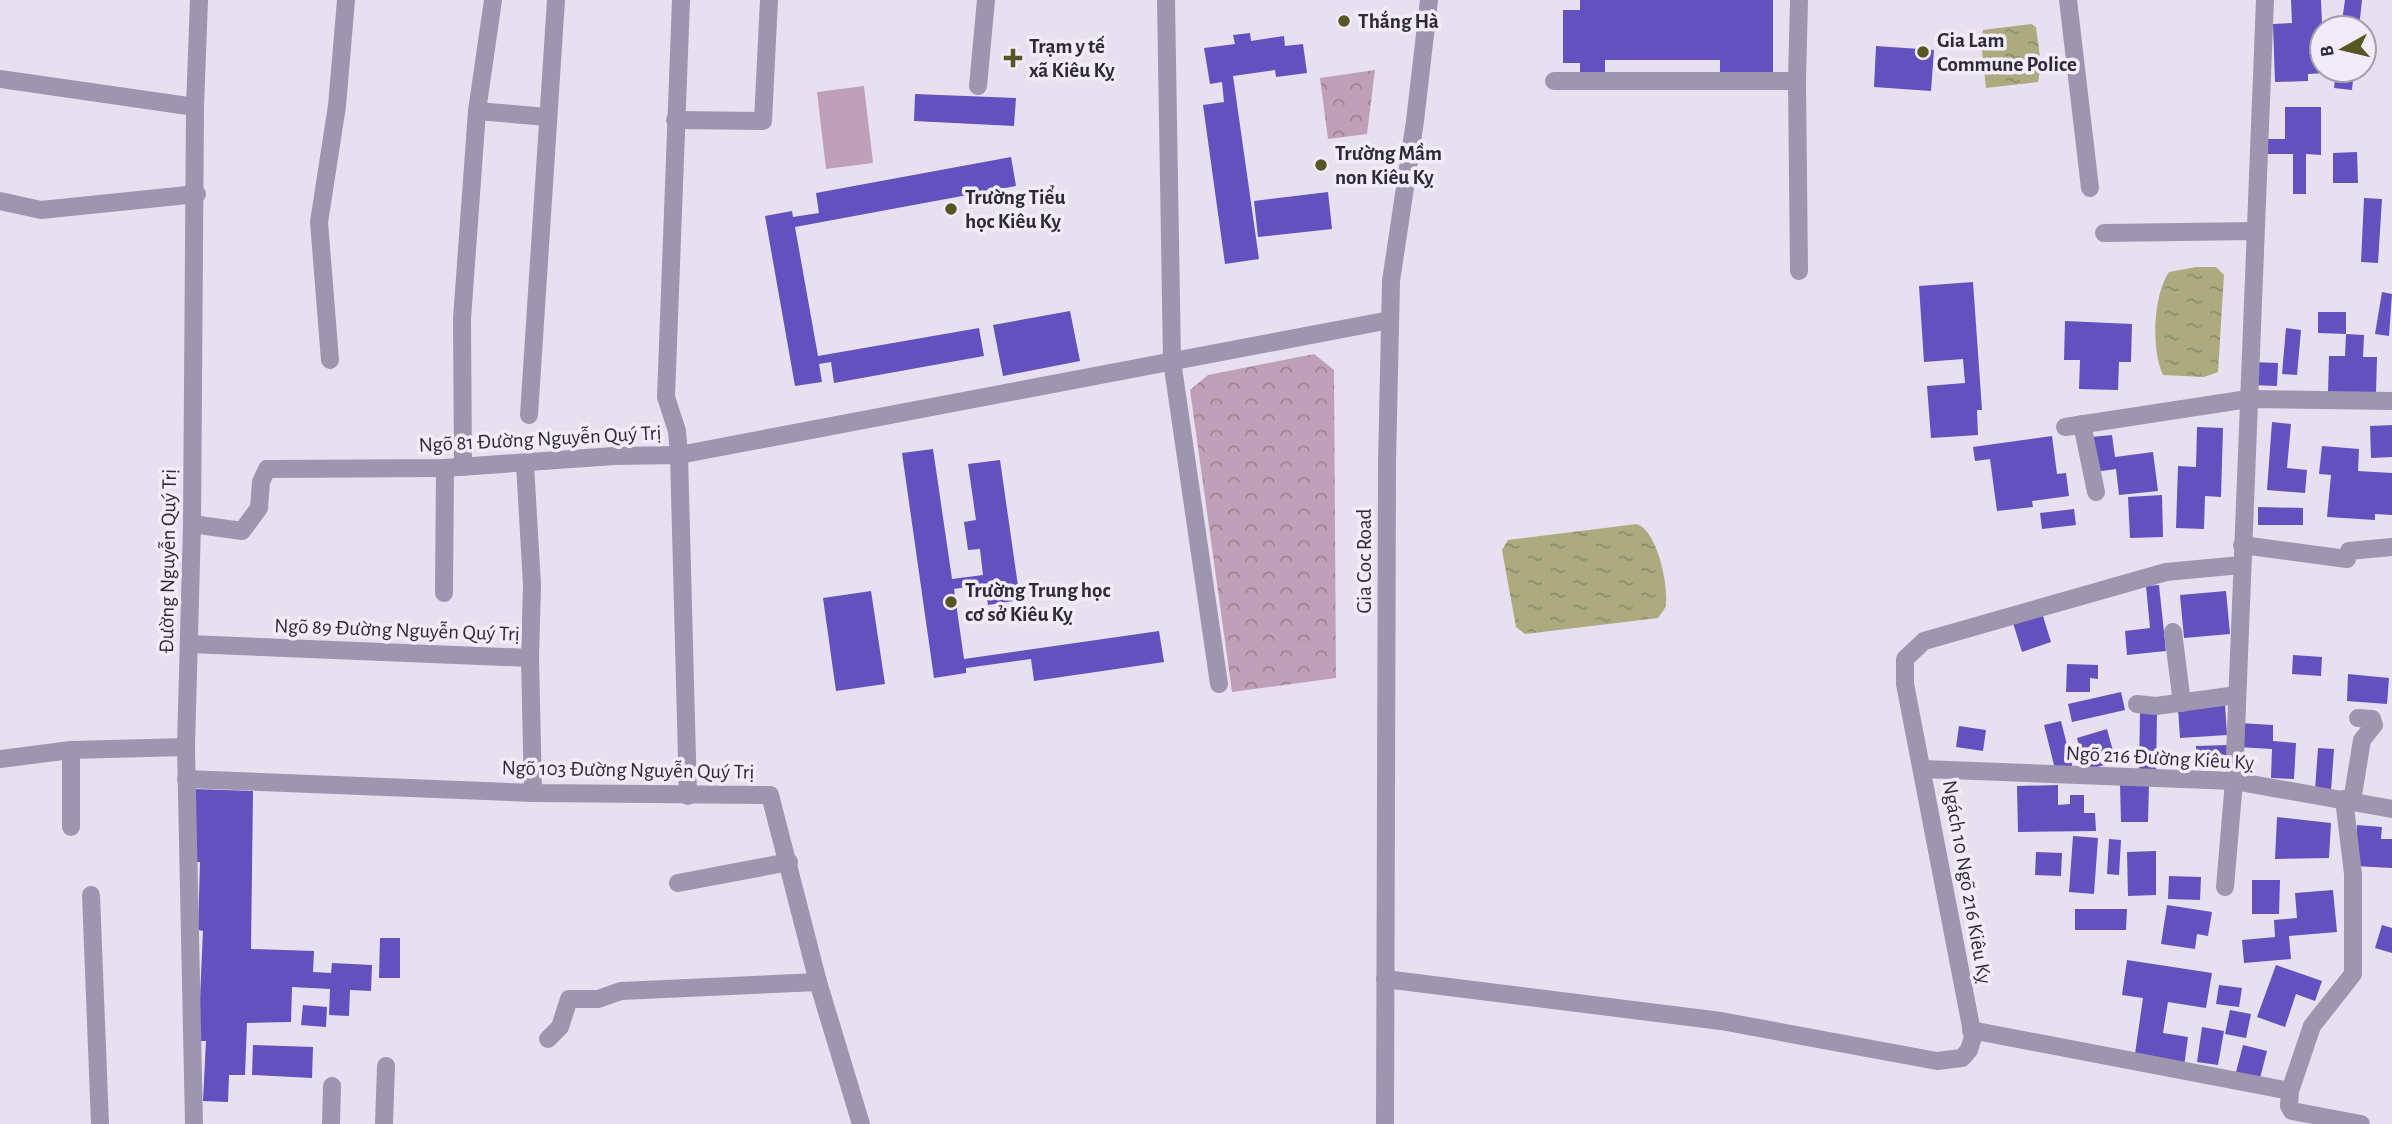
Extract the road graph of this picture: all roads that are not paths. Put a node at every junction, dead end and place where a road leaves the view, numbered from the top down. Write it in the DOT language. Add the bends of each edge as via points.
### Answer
graph roads {
  1 [pos="199,0"];
  2 [pos="346,0"];
  3 [pos="493,0"];
  4 [pos="556,0"];
  5 [pos="681,0"];
  6 [pos="769,0"];
  7 [pos="986,0"];
  8 [pos="1166,0"];
  9 [pos="1429,0"];
  10 [pos="1799,0"];
  11 [pos="2068,0"];
  12 [pos="2265,0"];
  13 [pos="0,79"];
  14 [pos="1554,81"];
  15 [pos="1797,81"];
  16 [pos="978,86"];
  17 [pos="195,107"];
  18 [pos="477,111"];
  19 [pos="547,117"];
  20 [pos="675,120"];
  21 [pos="2090,188"];
  22 [pos="197,194"];
  23 [pos="0,201"];
  24 [pos="2255,231"];
  25 [pos="2104,233"];
  26 [pos="1799,271"];
  27 [pos="1390,320"];
  28 [pos="331,360"];
  29 [pos="1172,361"];
  30 [pos="2248,399"];
  31 [pos="2392,401"];
  32 [pos="529,415"];
  33 [pos="679,456"];
  34 [pos="525,464"];
  35 [pos="454,467"];
  36 [pos="2096,492"];
  37 [pos="192,524"];
  38 [pos="2242,545"];
  39 [pos="2392,547"];
  40 [pos="2241,565"];
  41 [pos="444,593"];
  42 [pos="2173,632"];
  43 [pos="189,644"];
  44 [pos="530,658"];
  45 [pos="1219,684"];
  46 [pos="2237,695"];
  47 [pos="2182,703"];
  48 [pos="2137,704"];
  49 [pos="2358,718"];
  50 [pos="186,747"];
  51 [pos="71,750"];
  52 [pos="0,759"];
  53 [pos="1923,769"];
  54 [pos="186,779"];
  55 [pos="2234,781"];
  56 [pos="533,793"];
  57 [pos="688,796"];
  58 [pos="2348,800"];
  59 [pos="2392,809"];
  60 [pos="71,827"];
  61 [pos="789,862"];
  62 [pos="678,883"];
  63 [pos="2225,887"];
  64 [pos="91,895"];
  65 [pos="1385,979"];
  66 [pos="818,982"];
  67 [pos="1971,1030"];
  68 [pos="548,1039"];
  69 [pos="386,1066"];
  70 [pos="332,1086"];
  71 [pos="2290,1091"];
  72 [pos="100,1124"];
  73 [pos="194,1124"];
  74 [pos="331,1124"];
  75 [pos="384,1124"];
  76 [pos="862,1124"];
  77 [pos="1385,1124"];
  78 [pos="2361,1124"];
  1 -- 17 [label="street, Đường Nguyễn Quý Trị"];
  2 -- 28 [label="street" via="337,106 319,222"];
  3 -- 18 [label="street"];
  4 -- 19 [label="street"];
  5 -- 20 [label="street"];
  6 -- 20 [label="street" via="763,121"];
  7 -- 16 [label="street"];
  8 -- 29 [label="street"];
  9 -- 27 [label="street, Gia Coc Road" via="1391,281"];
  10 -- 15 [label="street"];
  11 -- 21 [label="street"];
  12 -- 24 [label="street"];
  13 -- 17 [label="street"];
  14 -- 15 [label="street"];
  15 -- 26 [label="street"];
  17 -- 22 [label="street, Đường Nguyễn Quý Trị"];
  18 -- 19 [label="street"];
  18 -- 35 [label="street"];
  19 -- 32 [label="street"];
  20 -- 33 [label="street" via="666,397"];
  22 -- 23 [label="street" via="41,211"];
  22 -- 37 [label="street, Đường Nguyễn Quý Trị"];
  24 -- 25 [label="street"];
  24 -- 30 [label="street"];
  27 -- 29 [label="street"];
  27 -- 65 [label="street, Gia Coc Road"];
  29 -- 33 [label="street"];
  29 -- 45 [label="street"];
  30 -- 31 [label="street"];
  30 -- 36 [label="street" via="2074,425"];
  30 -- 38 [label="street"];
  33 -- 34 [label="street, Ngõ 81 Đường Nguyễn Quý Trị"];
  33 -- 57 [label="street, Ngõ 81 Đường Nguyễn Quý Trị"];
  34 -- 35 [label="street, Ngõ 81 Đường Nguyễn Quý Trị"];
  34 -- 44 [label="street, Ngõ 89 Đường Nguyễn Quý Trị" via="532,585"];
  35 -- 37 [label="street, Ngõ 81 Đường Nguyễn Quý Trị" via="267,469 259,508 242,531"];
  35 -- 41 [label="street"];
  37 -- 43 [label="street, Đường Nguyễn Quý Trị"];
  38 -- 39 [label="street" via="2347,559 2349,551"];
  38 -- 40 [label="street"];
  40 -- 46 [label="street"];
  40 -- 53 [label="street, Ngách 10 Ngõ 216 Kiêu Kỵ" via="2166,572 1924,641 1905,659 1903,670"];
  42 -- 47 [label="street"];
  43 -- 44 [label="street, Ngõ 89 Đường Nguyễn Quý Trị"];
  43 -- 50 [label="street, Đường Nguyễn Quý Trị"];
  44 -- 56 [label="street"];
  46 -- 47 [label="street"];
  46 -- 55 [label="street"];
  47 -- 48 [label="street"];
  49 -- 58 [label="street" via="2372,719 2374,725 2362,740"];
  50 -- 51 [label="street"];
  50 -- 54 [label="street, Đường Nguyễn Quý Trị"];
  51 -- 52 [label="street"];
  51 -- 60 [label="street"];
  53 -- 55 [label="street, Ngõ 216 Đường Kiêu Kỵ"];
  53 -- 67 [label="street, Ngách 10 Ngõ 216 Kiêu Kỵ"];
  54 -- 56 [label="street, Ngõ 103 Đường Nguyễn Quý Trị"];
  54 -- 73 [label="street, Đường Nguyễn Quý Trị"];
  55 -- 58 [label="street, Ngõ 216 Đường Kiêu Kỵ"];
  55 -- 63 [label="street"];
  56 -- 57 [label="street, Ngõ 103 Đường Nguyễn Quý Trị"];
  57 -- 61 [label="street, Ngõ 103 Đường Nguyễn Quý Trị" via="770,795"];
  58 -- 59 [label="street, Ngõ 216 Đường Kiêu Kỵ"];
  58 -- 71 [label="street" via="2353,974 2312,1026"];
  61 -- 62 [label="street"];
  61 -- 66 [label="street, Ngõ 103 Đường Nguyễn Quý Trị"];
  64 -- 72 [label="street"];
  65 -- 67 [label="street" via="1721,1021 1937,1060 1962,1058 1969,1051"];
  65 -- 77 [label="street, Gia Coc Road"];
  66 -- 68 [label="street" via="621,991 598,999 569,999 560,1027"];
  66 -- 76 [label="street, Ngõ 103 Đường Nguyễn Quý Trị"];
  67 -- 71 [label="street"];
  69 -- 75 [label="street"];
  70 -- 74 [label="street"];
  71 -- 78 [label="street" via="2292,1111"];
}
